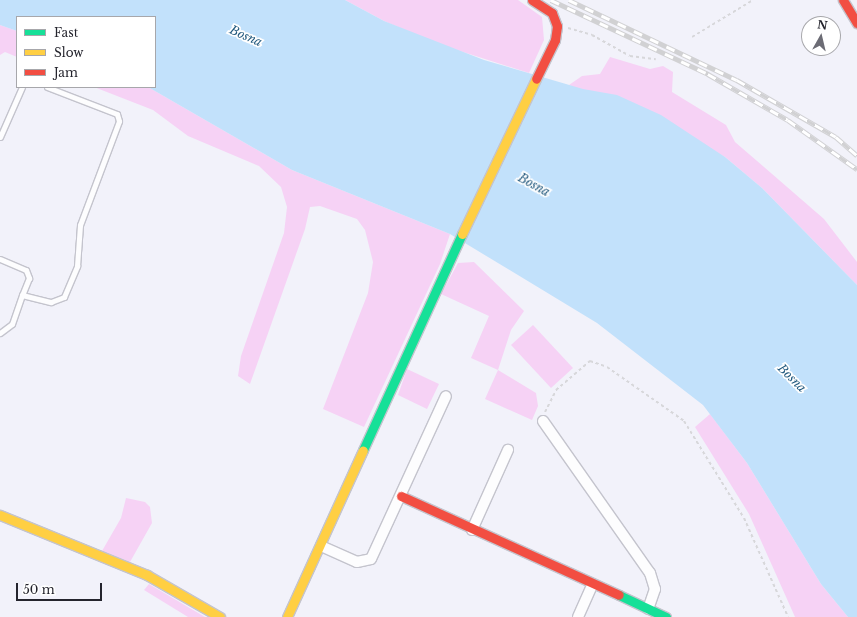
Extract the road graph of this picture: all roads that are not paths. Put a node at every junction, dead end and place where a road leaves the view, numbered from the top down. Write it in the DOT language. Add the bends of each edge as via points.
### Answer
graph roads {
  1 [pos="532,0"];
  2 [pos="843,0"];
  3 [pos="857,22"];
  4 [pos="22,88"];
  5 [pos="50,88"];
  6 [pos="0,137"];
  7 [pos="0,259"];
  8 [pos="22,295"];
  9 [pos="0,333"];
  10 [pos="446,396"];
  11 [pos="543,421"];
  12 [pos="508,450"];
  13 [pos="401,496"];
  14 [pos="0,515"];
  15 [pos="472,530"];
  16 [pos="321,546"];
  17 [pos="592,584"];
  18 [pos="648,609"];
  19 [pos="220,617"];
  20 [pos="287,617"];
  21 [pos="578,617"];
  22 [pos="666,617"];
  1 -- 16 [label="street" via="552,13 557,26 550,54 450,260"];
  2 -- 3 [label="street"];
  4 -- 6 [label="lane"];
  5 -- 8 [label="lane" via="117,114 119,121 80,225 77,266 64,297 51,302"];
  7 -- 8 [label="lane" via="26,270 29,278"];
  8 -- 9 [label="lane" via="12,324"];
  10 -- 13 [label="street"];
  11 -- 18 [label="street" via="653,579 654,594"];
  12 -- 15 [label="street"];
  13 -- 15 [label="street"];
  13 -- 16 [label="street" via="374,555 367,562 357,562"];
  14 -- 19 [label="street" via="147,575"];
  15 -- 17 [label="street"];
  16 -- 20 [label="street"];
  17 -- 18 [label="street"];
  17 -- 21 [label="street"];
  18 -- 22 [label="street"];
}
